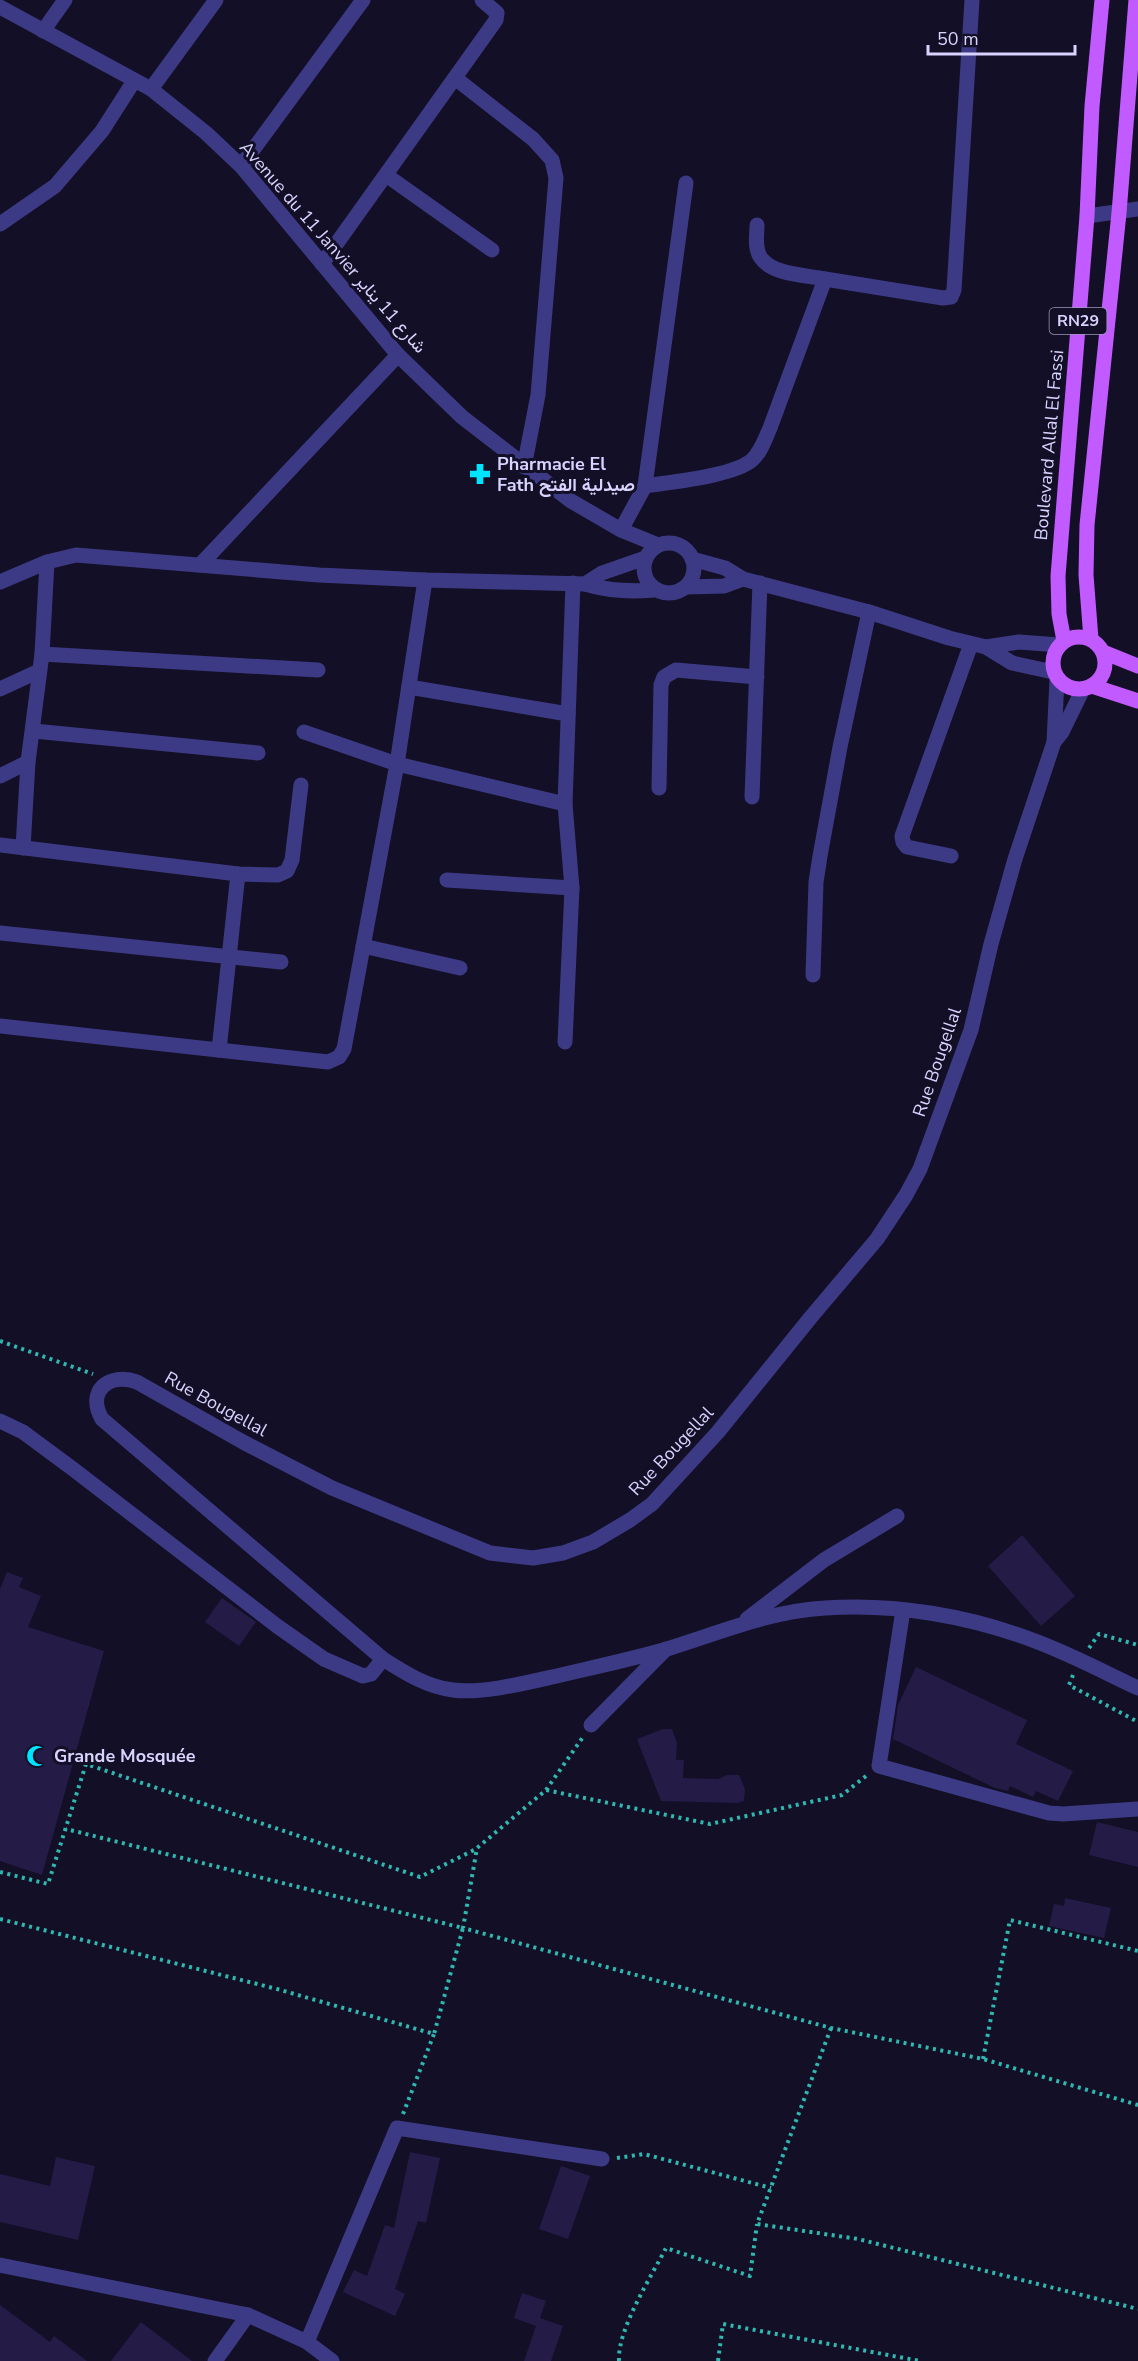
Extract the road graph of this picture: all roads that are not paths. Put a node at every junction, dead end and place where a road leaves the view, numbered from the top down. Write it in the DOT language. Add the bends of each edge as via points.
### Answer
graph roads {
  1 [pos="65,0"];
  2 [pos="216,0"];
  3 [pos="363,0"];
  4 [pos="482,0"];
  5 [pos="972,0"];
  6 [pos="1101,0"];
  7 [pos="1136,0"];
  8 [pos="0,7"];
  9 [pos="43,31"];
  10 [pos="455,78"];
  11 [pos="134,81"];
  12 [pos="151,89"];
  13 [pos="241,166"];
  14 [pos="386,175"];
  15 [pos="686,183"];
  16 [pos="1138,209"];
  17 [pos="1119,213"];
  18 [pos="1087,216"];
  19 [pos="0,224"];
  20 [pos="757,225"];
  21 [pos="492,250"];
  22 [pos="322,264"];
  23 [pos="825,279"];
  24 [pos="398,355"];
  25 [pos="524,467"];
  26 [pos="645,486"];
  27 [pos="621,530"];
  28 [pos="657,545"];
  29 [pos="645,558"];
  30 [pos="692,559"];
  31 [pos="47,562"];
  32 [pos="200,565"];
  33 [pos="743,579"];
  34 [pos="424,580"];
  35 [pos="0,582"];
  36 [pos="579,583"];
  37 [pos="760,583"];
  38 [pos="686,587"];
  39 [pos="654,590"];
  40 [pos="869,612"];
  41 [pos="1091,639"];
  42 [pos="1061,643"];
  43 [pos="971,644"];
  44 [pos="986,647"];
  45 [pos="1103,652"];
  46 [pos="42,654"];
  47 [pos="1138,666"];
  48 [pos="318,670"];
  49 [pos="39,671"];
  50 [pos="1055,675"];
  51 [pos="757,677"];
  52 [pos="409,687"];
  53 [pos="1088,688"];
  54 [pos="0,689"];
  55 [pos="1138,701"];
  56 [pos="568,714"];
  57 [pos="34,731"];
  58 [pos="304,732"];
  59 [pos="1054,742"];
  60 [pos="258,753"];
  61 [pos="28,762"];
  62 [pos="397,764"];
  63 [pos="0,776"];
  64 [pos="301,785"];
  65 [pos="659,788"];
  66 [pos="752,797"];
  67 [pos="565,804"];
  68 [pos="0,845"];
  69 [pos="23,848"];
  70 [pos="951,856"];
  71 [pos="238,874"];
  72 [pos="447,880"];
  73 [pos="572,888"];
  74 [pos="0,933"];
  75 [pos="363,946"];
  76 [pos="227,957"];
  77 [pos="281,962"];
  78 [pos="460,968"];
  79 [pos="813,975"];
  80 [pos="0,1026"];
  81 [pos="565,1042"];
  82 [pos="219,1050"];
  83 [pos="0,1421"];
  84 [pos="897,1516"];
  85 [pos="903,1610"];
  86 [pos="736,1626"];
  87 [pos="666,1649"];
  88 [pos="383,1659"];
  89 [pos="1138,1688"];
  90 [pos="591,1725"];
  91 [pos="1138,1809"];
  92 [pos="602,2159"];
  93 [pos="0,2265"];
  94 [pos="248,2315"];
  95 [pos="307,2342"];
  96 [pos="215,2361"];
  97 [pos="332,2361"];
  1 -- 9 [label="street"];
  2 -- 12 [label="street"];
  3 -- 13 [label="street"];
  4 -- 10 [label="street" via="497,13 496,20"];
  5 -- 23 [label="street" via="951,297"];
  6 -- 18 [label="main road, Boulevard Allal El Fassi / RN29"];
  7 -- 17 [label="main road, RN29"];
  8 -- 9 [label="street, Avenue du 11 Janvier شارع 11 يناير"];
  9 -- 11 [label="street, Avenue du 11 Janvier شارع 11 يناير"];
  10 -- 14 [label="street"];
  10 -- 25 [label="street" via="533,139 552,160 556,178 538,395"];
  11 -- 12 [label="street, Avenue du 11 Janvier شارع 11 يناير"];
  11 -- 19 [label="street" via="102,131 55,186"];
  12 -- 13 [label="street, Avenue du 11 Janvier شارع 11 يناير"];
  13 -- 22 [label="street, Avenue du 11 Janvier شارع 11 يناير"];
  14 -- 21 [label="street"];
  14 -- 22 [label="street"];
  15 -- 26 [label="street"];
  16 -- 17 [label="street"];
  17 -- 18 [label="street"];
  17 -- 41 [label="main road, RN29" via="1087,525"];
  18 -- 42 [label="main road, Boulevard Allal El Fassi / RN29" via="1058,576"];
  20 -- 23 [label="street" via="756,246 761,258 780,271"];
  22 -- 24 [label="street, Avenue du 11 Janvier شارع 11 يناير"];
  23 -- 26 [label="street" via="770,428 754,459 745,466"];
  24 -- 25 [label="street, Avenue du 11 Janvier شارع 11 يناير" via="462,417"];
  24 -- 32 [label="street"];
  25 -- 27 [label="street, Avenue du 11 Janvier شارع 11 يناير"];
  26 -- 27 [label="street"];
  27 -- 28 [label="street, Avenue du 11 Janvier شارع 11 يناير"];
  28 -- 29 [label="street"];
  28 -- 30 [label="street" via="682,546"];
  29 -- 36 [label="street"];
  29 -- 39 [label="street" via="644,575"];
  30 -- 33 [label="street" via="725,568"];
  30 -- 38 [label="street" via="692,579"];
  31 -- 32 [label="street" via="76,555"];
  31 -- 35 [label="street"];
  31 -- 46 [label="street"];
  32 -- 34 [label="street"];
  33 -- 37 [label="street"];
  33 -- 38 [label="street" via="723,586"];
  34 -- 36 [label="street"];
  34 -- 52 [label="street"];
  36 -- 39 [label="street" via="625,592"];
  36 -- 56 [label="street"];
  37 -- 40 [label="street"];
  37 -- 51 [label="street"];
  38 -- 39 [label="street" via="670,594"];
  40 -- 43 [label="street"];
  40 -- 79 [label="street" via="820,856"];
  41 -- 42 [label="main road" via="1082,637"];
  41 -- 45 [label="main road"];
  42 -- 44 [label="street" via="1019,642"];
  42 -- 50 [label="main road, RN29" via="1054,653"];
  43 -- 44 [label="street"];
  43 -- 70 [label="street" via="902,836 903,842 913,849"];
  44 -- 50 [label="street" via="1012,663"];
  45 -- 47 [label="main road"];
  45 -- 53 [label="main road" via="1104,671 1100,680"];
  46 -- 48 [label="street"];
  46 -- 49 [label="street"];
  49 -- 54 [label="street"];
  49 -- 57 [label="street"];
  50 -- 53 [label="main road" via="1074,689"];
  50 -- 59 [label="street, Rue Bougellal"];
  51 -- 65 [label="street" via="676,670 664,677"];
  51 -- 66 [label="street"];
  52 -- 56 [label="street"];
  52 -- 62 [label="street"];
  53 -- 55 [label="main road"];
  53 -- 59 [label="street, Rue Bougellal"];
  56 -- 67 [label="street"];
  57 -- 60 [label="street"];
  57 -- 61 [label="street"];
  58 -- 62 [label="street"];
  59 -- 88 [label="street, Rue Bougellal" via="1015,859 971,1030 920,1169 906,1196 877,1239 718,1432 652,1504 630,1521 593,1542 563,1553 533,1558 490,1553 332,1488 137,1382 112,1379 103,1386 96,1405 102,1419"];
  61 -- 63 [label="street"];
  61 -- 69 [label="street"];
  62 -- 67 [label="street"];
  62 -- 75 [label="street"];
  64 -- 71 [label="street" via="292,860 287,871 278,875"];
  67 -- 73 [label="street"];
  68 -- 69 [label="street"];
  69 -- 71 [label="street"];
  71 -- 76 [label="street"];
  72 -- 73 [label="street"];
  73 -- 81 [label="street"];
  74 -- 76 [label="street"];
  75 -- 78 [label="street"];
  75 -- 82 [label="street" via="344,1049 339,1058 328,1062"];
  76 -- 77 [label="street"];
  76 -- 82 [label="street"];
  80 -- 82 [label="street"];
  83 -- 88 [label="street" via="56,1456 324,1659 363,1676 370,1674"];
  84 -- 86 [label="street" via="824,1560"];
  85 -- 86 [label="street" via="802,1610"];
  85 -- 89 [label="street" via="987,1626 1025,1638"];
  85 -- 91 [label="street" via="879,1766 1049,1813"];
  86 -- 87 [label="street"];
  87 -- 88 [label="street" via="529,1682 455,1691 423,1682"];
  87 -- 90 [label="street"];
  92 -- 95 [label="street" via="397,2128"];
  93 -- 94 [label="street"];
  94 -- 95 [label="street"];
  94 -- 96 [label="street"];
  95 -- 97 [label="street"];
}
